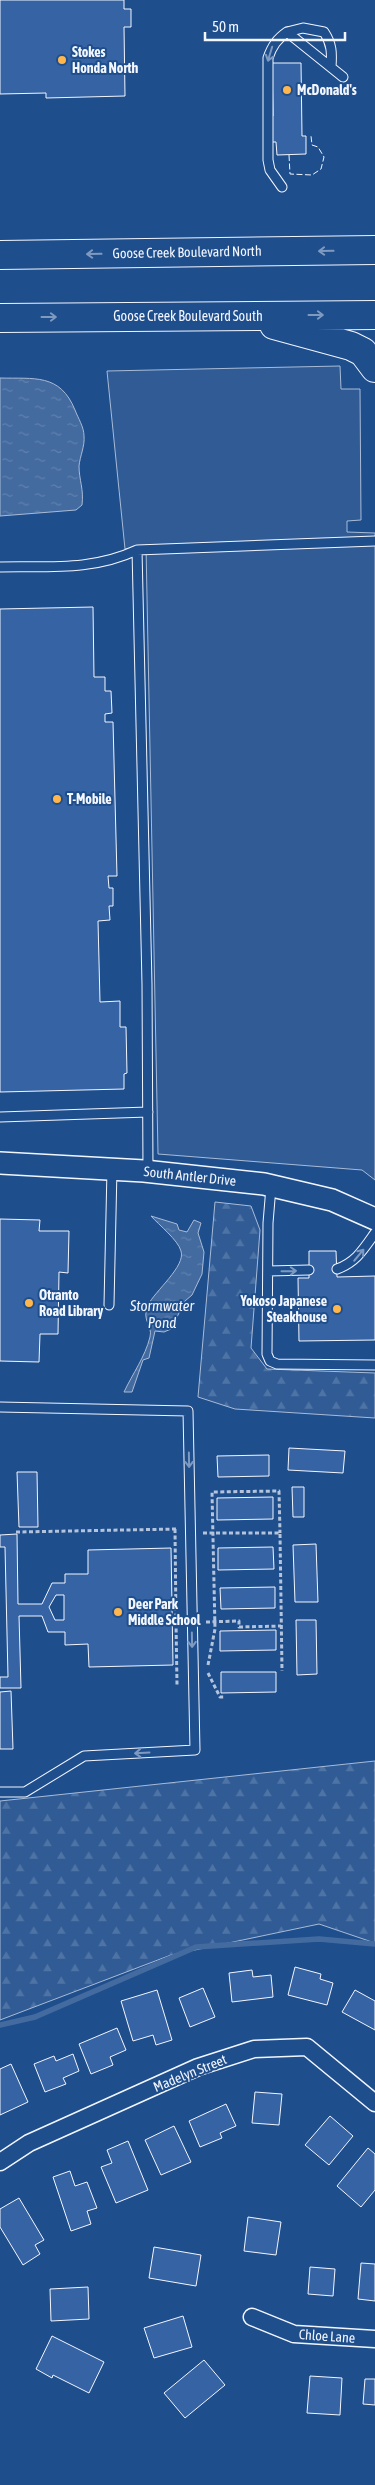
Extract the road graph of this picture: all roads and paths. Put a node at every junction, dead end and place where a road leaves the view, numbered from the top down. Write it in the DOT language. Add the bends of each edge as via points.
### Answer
graph roads {
  1 [pos="287,32"];
  2 [pos="331,67"];
  3 [pos="343,77"];
  4 [pos="282,187"];
  5 [pos="375,250"];
  6 [pos="0,255"];
  7 [pos="375,315"];
  8 [pos="241,316"];
  9 [pos="0,318"];
  10 [pos="375,368"];
  11 [pos="375,541"];
  12 [pos="137,550"];
  13 [pos="0,567"];
  14 [pos="148,1112"];
  15 [pos="0,1117"];
  16 [pos="0,1163"];
  17 [pos="112,1169"];
  18 [pos="148,1171"];
  19 [pos="271,1186"];
  20 [pos="375,1219"];
  21 [pos="375,1233"];
  22 [pos="336,1269"];
  23 [pos="309,1270"];
  24 [pos="268,1271"];
  25 [pos="109,1305"];
  26 [pos="375,1365"];
  27 [pos="0,1406"];
  28 [pos="280,1533"];
  29 [pos="176,1622"];
  30 [pos="177,1685"];
  31 [pos="225,1697"];
  32 [pos="0,1792"];
  33 [pos="375,2103"];
  34 [pos="0,2162"];
  35 [pos="252,2317"];
  36 [pos="375,2339"];
  1 -- 2 [label="lane"];
  1 -- 2 [label="lane" via="303,28 324,32 332,51"];
  1 -- 4 [label="lane, one-way" via="278,38 268,58 268,160 270,170"];
  2 -- 3 [label="lane"];
  5 -- 6 [label="highway, Goose Creek Boulevard North, one-way"];
  8 -- 7 [label="highway, Goose Creek Boulevard South, one-way"];
  9 -- 8 [label="highway, Goose Creek Boulevard South, one-way"];
  8 -- 10 [label="highway" via="351,346 363,352"];
  11 -- 12 [label="lane"];
  12 -- 13 [label="lane" via="92,565"];
  12 -- 14 [label="lane"];
  14 -- 15 [label="lane"];
  14 -- 18 [label="lane"];
  16 -- 17 [label="street, South Antler Drive"];
  17 -- 18 [label="street, South Antler Drive"];
  17 -- 25 [label="lane"];
  18 -- 19 [label="street, South Antler Drive"];
  19 -- 20 [label="street, South Antler Drive" via="332,1200"];
  19 -- 24 [label="lane"];
  22 -- 21 [label="lane, one-way" via="351,1264"];
  24 -- 23 [label="lane, one-way"];
  24 -- 26 [label="lane" via="267,1354 270,1361 277,1364"];
  27 -- 32 [label="lane, one-way" via="188,1411 195,1750 84,1756 25,1792"];
  28 -- 31 [label="path" via="279,1491 212,1492 216,1629 207,1671 216,1692"];
  29 -- 30 [label="path"];
  33 -- 34 [label="street, Madelyn Street" via="307,2047 254,2049 198,2068 30,2143"];
  35 -- 36 [label="street, Chloe Lane" via="294,2334"];
}
